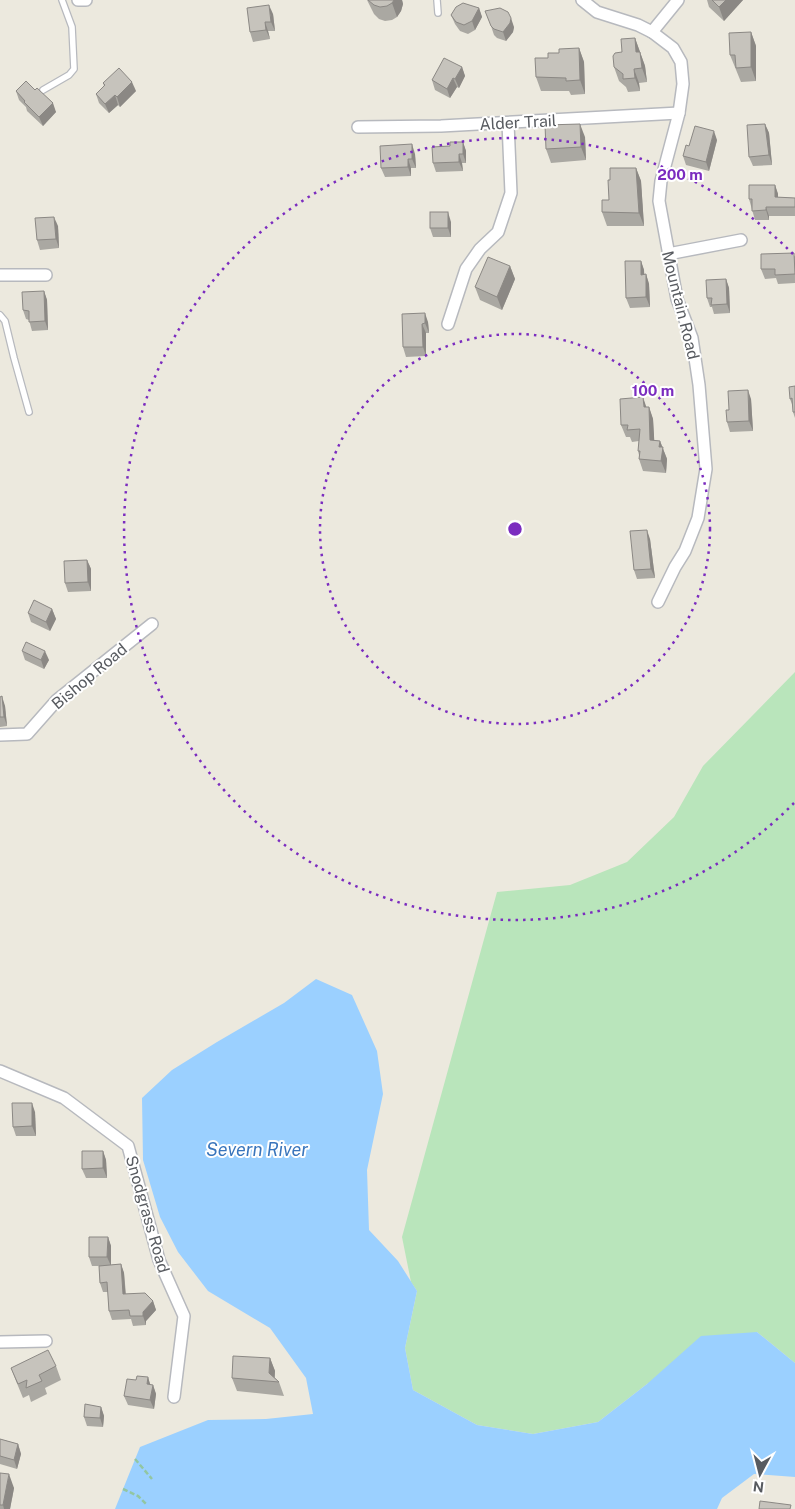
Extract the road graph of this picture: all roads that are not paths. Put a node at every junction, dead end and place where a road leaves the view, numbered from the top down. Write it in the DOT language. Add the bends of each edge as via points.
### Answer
graph roads {
  1 [pos="62,0"];
  2 [pos="78,0"];
  3 [pos="86,0"];
  4 [pos="437,0"];
  5 [pos="582,0"];
  6 [pos="678,0"];
  7 [pos="438,13"];
  8 [pos="652,32"];
  9 [pos="43,90"];
  10 [pos="679,113"];
  11 [pos="508,123"];
  12 [pos="358,127"];
  13 [pos="740,240"];
  14 [pos="668,254"];
  15 [pos="0,275"];
  16 [pos="46,275"];
  17 [pos="0,315"];
  18 [pos="448,324"];
  19 [pos="29,412"];
  20 [pos="658,602"];
  21 [pos="152,624"];
  22 [pos="0,735"];
  23 [pos="0,1071"];
  24 [pos="46,1341"];
  25 [pos="0,1342"];
  26 [pos="174,1397"];
  1 -- 9 [label="lane" via="72,27 74,69"];
  2 -- 3 [label="street"];
  4 -- 7 [label="lane"];
  5 -- 8 [label="street, Mountain Road" via="597,12"];
  6 -- 8 [label="street"];
  8 -- 10 [label="street, Mountain Road" via="673,48 681,62 683,84"];
  10 -- 11 [label="street, Alder Trail"];
  10 -- 14 [label="street, Mountain Road" via="659,201"];
  11 -- 12 [label="street, Alder Trail"];
  11 -- 18 [label="street" via="511,193 498,232 480,248 466,269"];
  13 -- 14 [label="street"];
  14 -- 20 [label="street, Mountain Road" via="677,299 692,338 700,385 706,469 698,518"];
  15 -- 16 [label="street"];
  17 -- 19 [label="lane" via="5,321"];
  21 -- 22 [label="street, Bishop Road" via="57,700 27,734"];
  23 -- 26 [label="street, Snodgrass Road" via="64,1098 128,1146 158,1260 184,1316"];
  24 -- 25 [label="street"];
}
